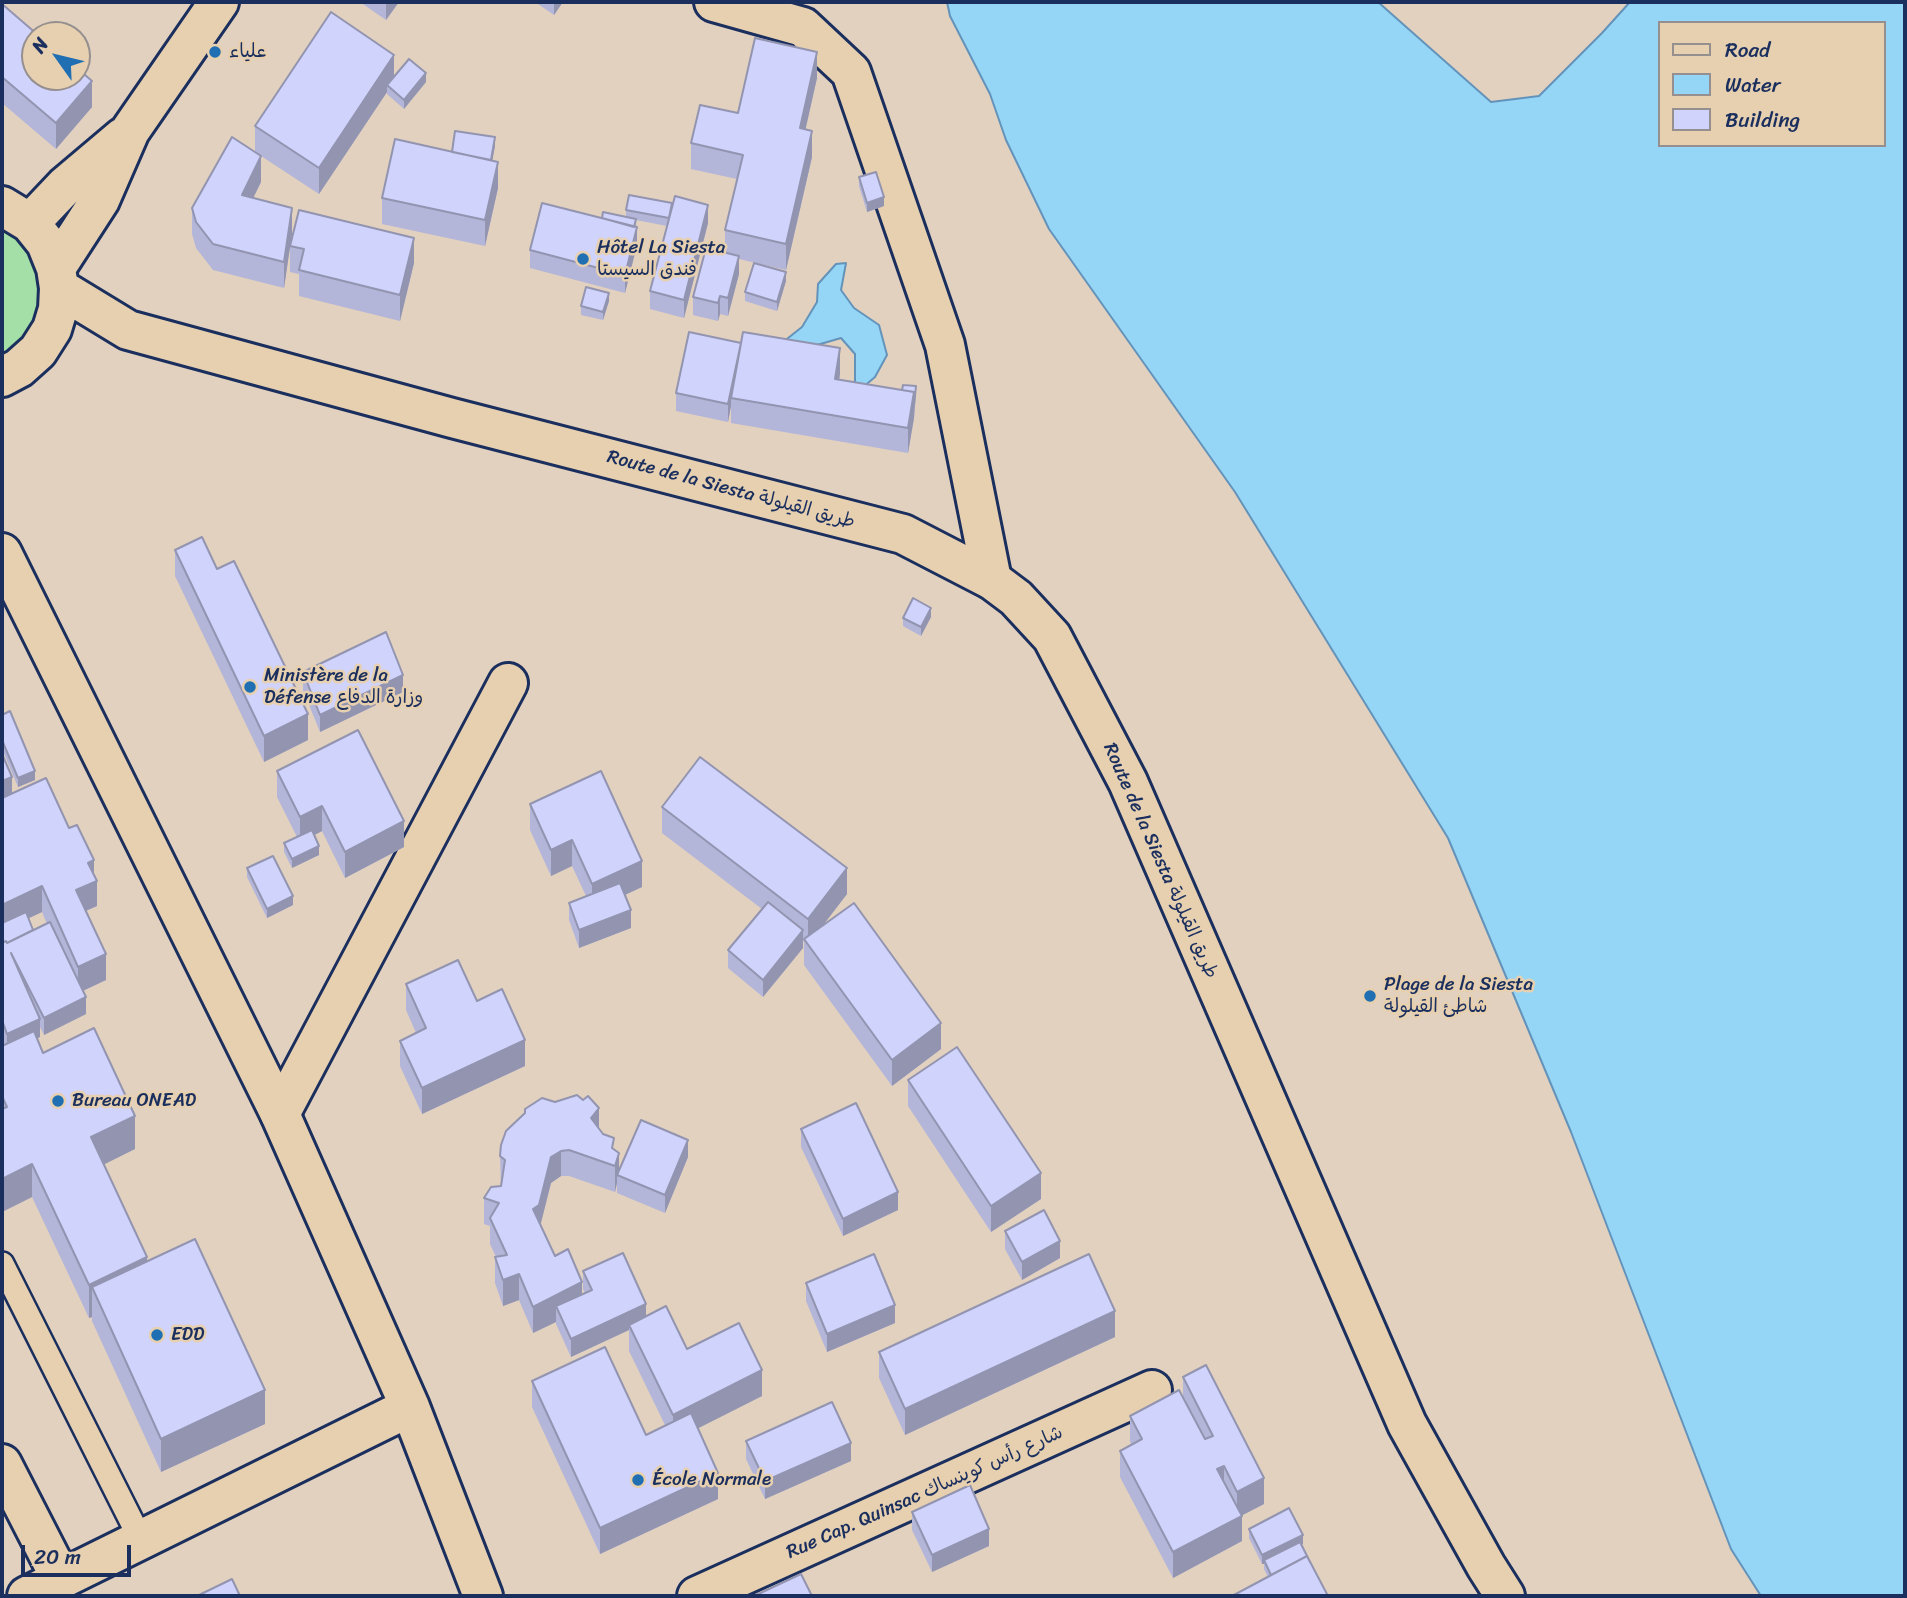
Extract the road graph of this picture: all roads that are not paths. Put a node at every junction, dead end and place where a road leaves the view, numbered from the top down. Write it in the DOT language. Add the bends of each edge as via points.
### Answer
graph roads {
  1 [pos="219,2"];
  2 [pos="714,2"];
  3 [pos="808,14"];
  4 [pos="130,131"];
  5 [pos="16,214"];
  6 [pos="58,278"];
  7 [pos="51,329"];
  8 [pos="128,330"];
  9 [pos="2,377"];
  10 [pos="2,553"];
  11 [pos="992,580"];
  12 [pos="11,600"];
  13 [pos="508,683"];
  14 [pos="280,1114"];
  15 [pos="2,1264"];
  16 [pos="1152,1390"];
  17 [pos="410,1407"];
  18 [pos="2,1464"];
  19 [pos="141,1540"];
  20 [pos="61,1578"];
  21 [pos="27,1596"];
  22 [pos="483,1596"];
  23 [pos="697,1596"];
  24 [pos="1505,1596"];
  1 -- 4 [label="main road"];
  2 -- 3 [label="main road"];
  3 -- 11 [label="main road" via="850,72 945,345"];
  4 -- 5 [label="main road" via="65,186"];
  4 -- 6 [label="main road"];
  5 -- 6 [label="main road" via="46,243"];
  6 -- 7 [label="main road" via="58,309"];
  6 -- 8 [label="main road, Route de la Siesta طريق القيلولة"];
  7 -- 8 [label="main road, Route de la Siesta طريق القيلولة" via="75,334"];
  7 -- 9 [label="main road" via="38,351"];
  8 -- 11 [label="main road, Route de la Siesta طريق القيلولة" via="903,534"];
  10 -- 12 [label="main road"];
  11 -- 24 [label="main road, Route de la Siesta طريق القيلولة" via="1052,637 1128,782 1407,1424"];
  12 -- 14 [label="main road"];
  13 -- 14 [label="main road"];
  14 -- 17 [label="main road"];
  15 -- 19 [label="lane"];
  16 -- 23 [label="main road, Rue Cap. Quinsac شارع رأس كوينساك"];
  17 -- 19 [label="main road"];
  17 -- 22 [label="main road"];
  18 -- 20 [label="main road"];
  19 -- 20 [label="main road"];
  20 -- 21 [label="main road"];
}
